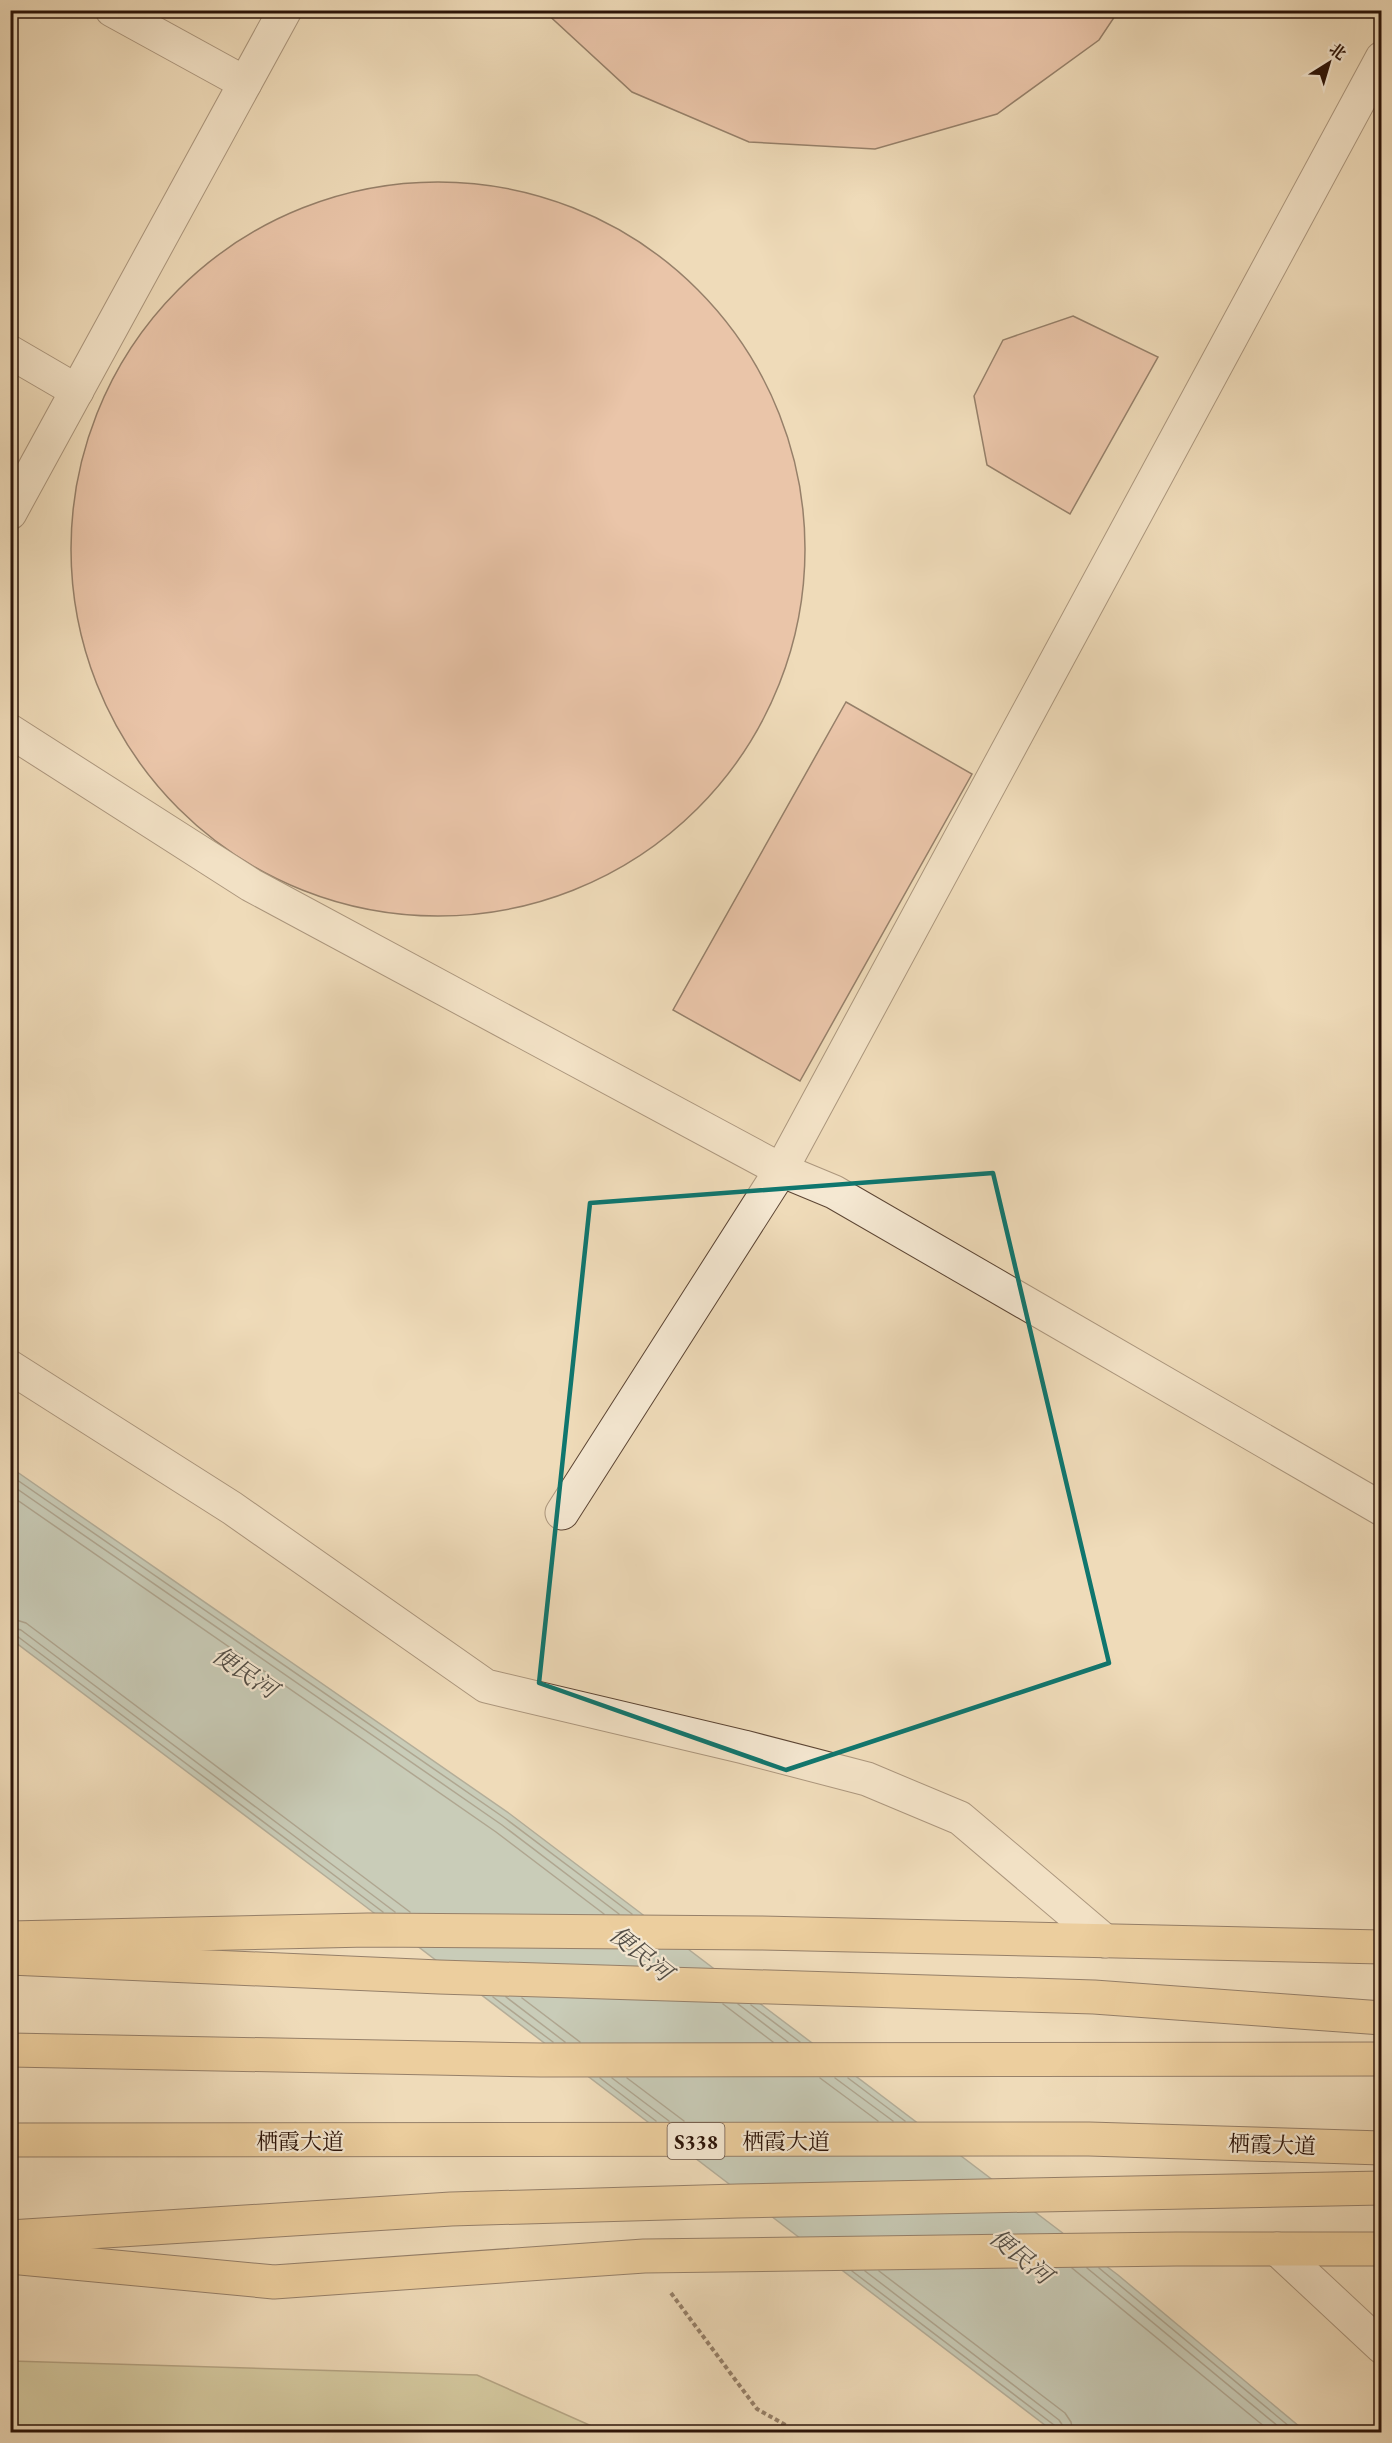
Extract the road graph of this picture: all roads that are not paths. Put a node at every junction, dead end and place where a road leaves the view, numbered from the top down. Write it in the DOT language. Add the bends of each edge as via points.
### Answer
graph roads {
  1 [pos="112,10"];
  2 [pos="285,10"];
  3 [pos="1382,58"];
  4 [pos="245,83"];
  5 [pos="10,352"];
  6 [pos="77,391"];
  7 [pos="10,513"];
  8 [pos="10,731"];
  9 [pos="781,1170"];
  10 [pos="10,1367"];
  11 [pos="1382,1509"];
  12 [pos="562,1513"];
  13 [pos="10,1938"];
  14 [pos="1105,1941"];
  15 [pos="1382,1947"];
  16 [pos="10,1958"];
  17 [pos="1382,2018"];
  18 [pos="10,2050"];
  19 [pos="1382,2060"];
  20 [pos="10,2140"];
  21 [pos="1382,2148"];
  22 [pos="1382,2188"];
  23 [pos="10,2237"];
  24 [pos="1276,2249"];
  25 [pos="1382,2249"];
  26 [pos="10,2257"];
  27 [pos="1382,2347"];
  1 -- 4 [label="street"];
  2 -- 4 [label="street"];
  3 -- 9 [label="street"];
  4 -- 6 [label="street"];
  5 -- 6 [label="street"];
  6 -- 7 [label="street"];
  8 -- 9 [label="street" via="251,885"];
  9 -- 11 [label="street" via="834,1192"];
  9 -- 12 [label="street"];
  10 -- 14 [label="street" via="232,1508 486,1686 867,1779 960,1818"];
  13 -- 14 [label="main road" via="368,1930"];
  14 -- 15 [label="main road"];
  16 -- 17 [label="main road" via="439,1977 1094,1997"];
  18 -- 19 [label="main road" via="541,2060"];
  20 -- 21 [label="main road, 栖霞大道 / S338" via="1089,2139"];
  22 -- 23 [label="main road" via="451,2210"];
  24 -- 25 [label="main road"];
  24 -- 26 [label="main road" via="644,2256 274,2282"];
  24 -- 27 [label="street"];
}
